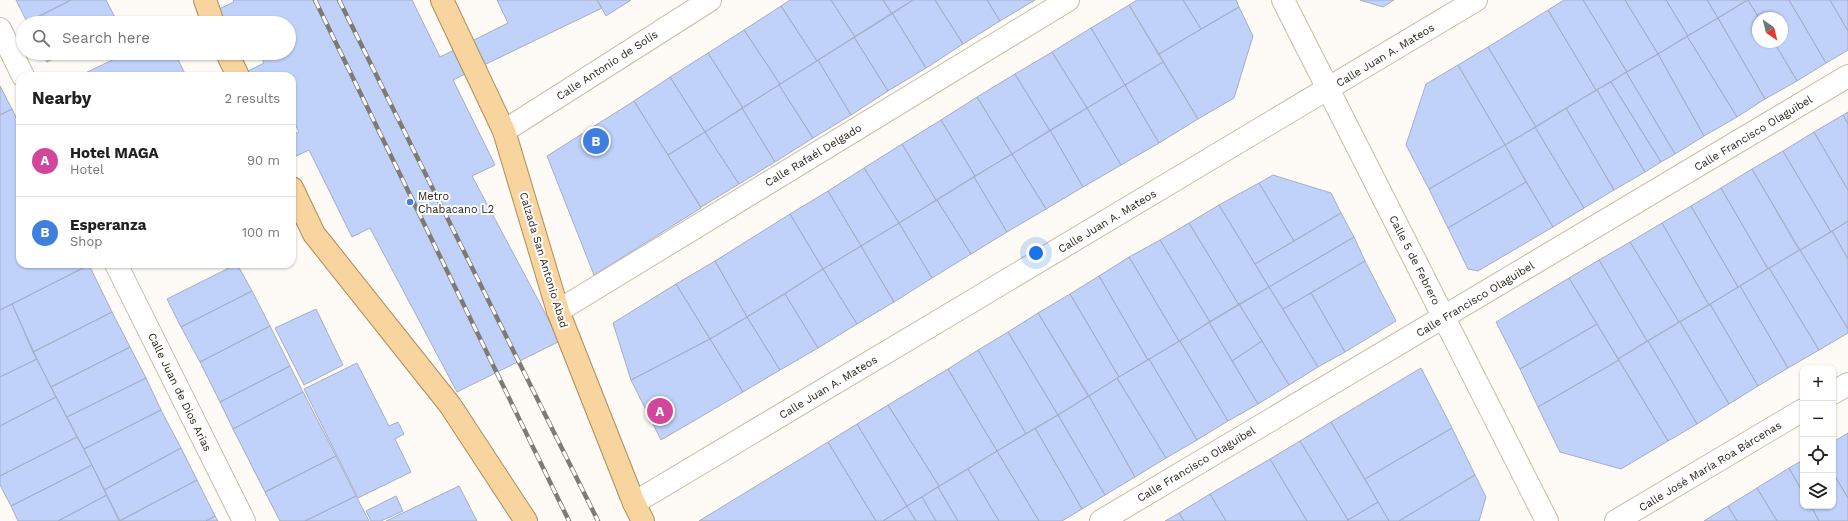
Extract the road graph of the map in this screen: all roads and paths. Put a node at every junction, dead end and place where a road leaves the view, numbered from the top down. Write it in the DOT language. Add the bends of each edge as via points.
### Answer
graph roads {
  1 [pos="205,0"];
  2 [pos="442,0"];
  3 [pos="710,0"];
  4 [pos="1068,0"];
  5 [pos="1283,0"];
  6 [pos="1476,0"];
  7 [pos="211,16"];
  8 [pos="0,29"];
  9 [pos="230,60"];
  10 [pos="21,72"];
  11 [pos="236,72"];
  12 [pos="1848,76"];
  13 [pos="1328,89"];
  14 [pos="504,131"];
  15 [pos="296,196"];
  16 [pos="118,268"];
  17 [pos="558,311"];
  18 [pos="1444,317"];
  19 [pos="1848,384"];
  20 [pos="1836,390"];
  21 [pos="1800,412"];
  22 [pos="638,512"];
  23 [pos="244,521"];
  24 [pos="526,521"];
  25 [pos="1102,521"];
  26 [pos="1547,521"];
  27 [pos="1616,521"];
  1 -- 7 [label="highway"];
  2 -- 14 [label="highway, Calzada San Antonio Abad"];
  3 -- 14 [label="street, Calle Antonio de Solís"];
  4 -- 17 [label="street, Calle Rafaél Delgado"];
  5 -- 13 [label="street, Calle 5 de Febrero"];
  6 -- 13 [label="street, Calle Juan A. Mateos"];
  8 -- 10 [label="street"];
  9 -- 11 [label="highway"];
  12 -- 18 [label="street, Calle Francisco Olaguibel"];
  13 -- 18 [label="street, Calle 5 de Febrero"];
  13 -- 22 [label="street, Calle Juan A. Mateos"];
  14 -- 17 [label="highway, Calzada San Antonio Abad"];
  15 -- 24 [label="highway" via="314,234 450,405"];
  16 -- 23 [label="street, Calle Juan de Dios Arias"];
  17 -- 22 [label="highway, Calzada San Antonio Abad"];
  18 -- 25 [label="street, Calle Francisco Olaguibel"];
  18 -- 26 [label="street, Calle 5 de Febrero"];
  19 -- 20 [label="street"];
  21 -- 27 [label="street, Calle José María Roa Bárcenas"];
}
